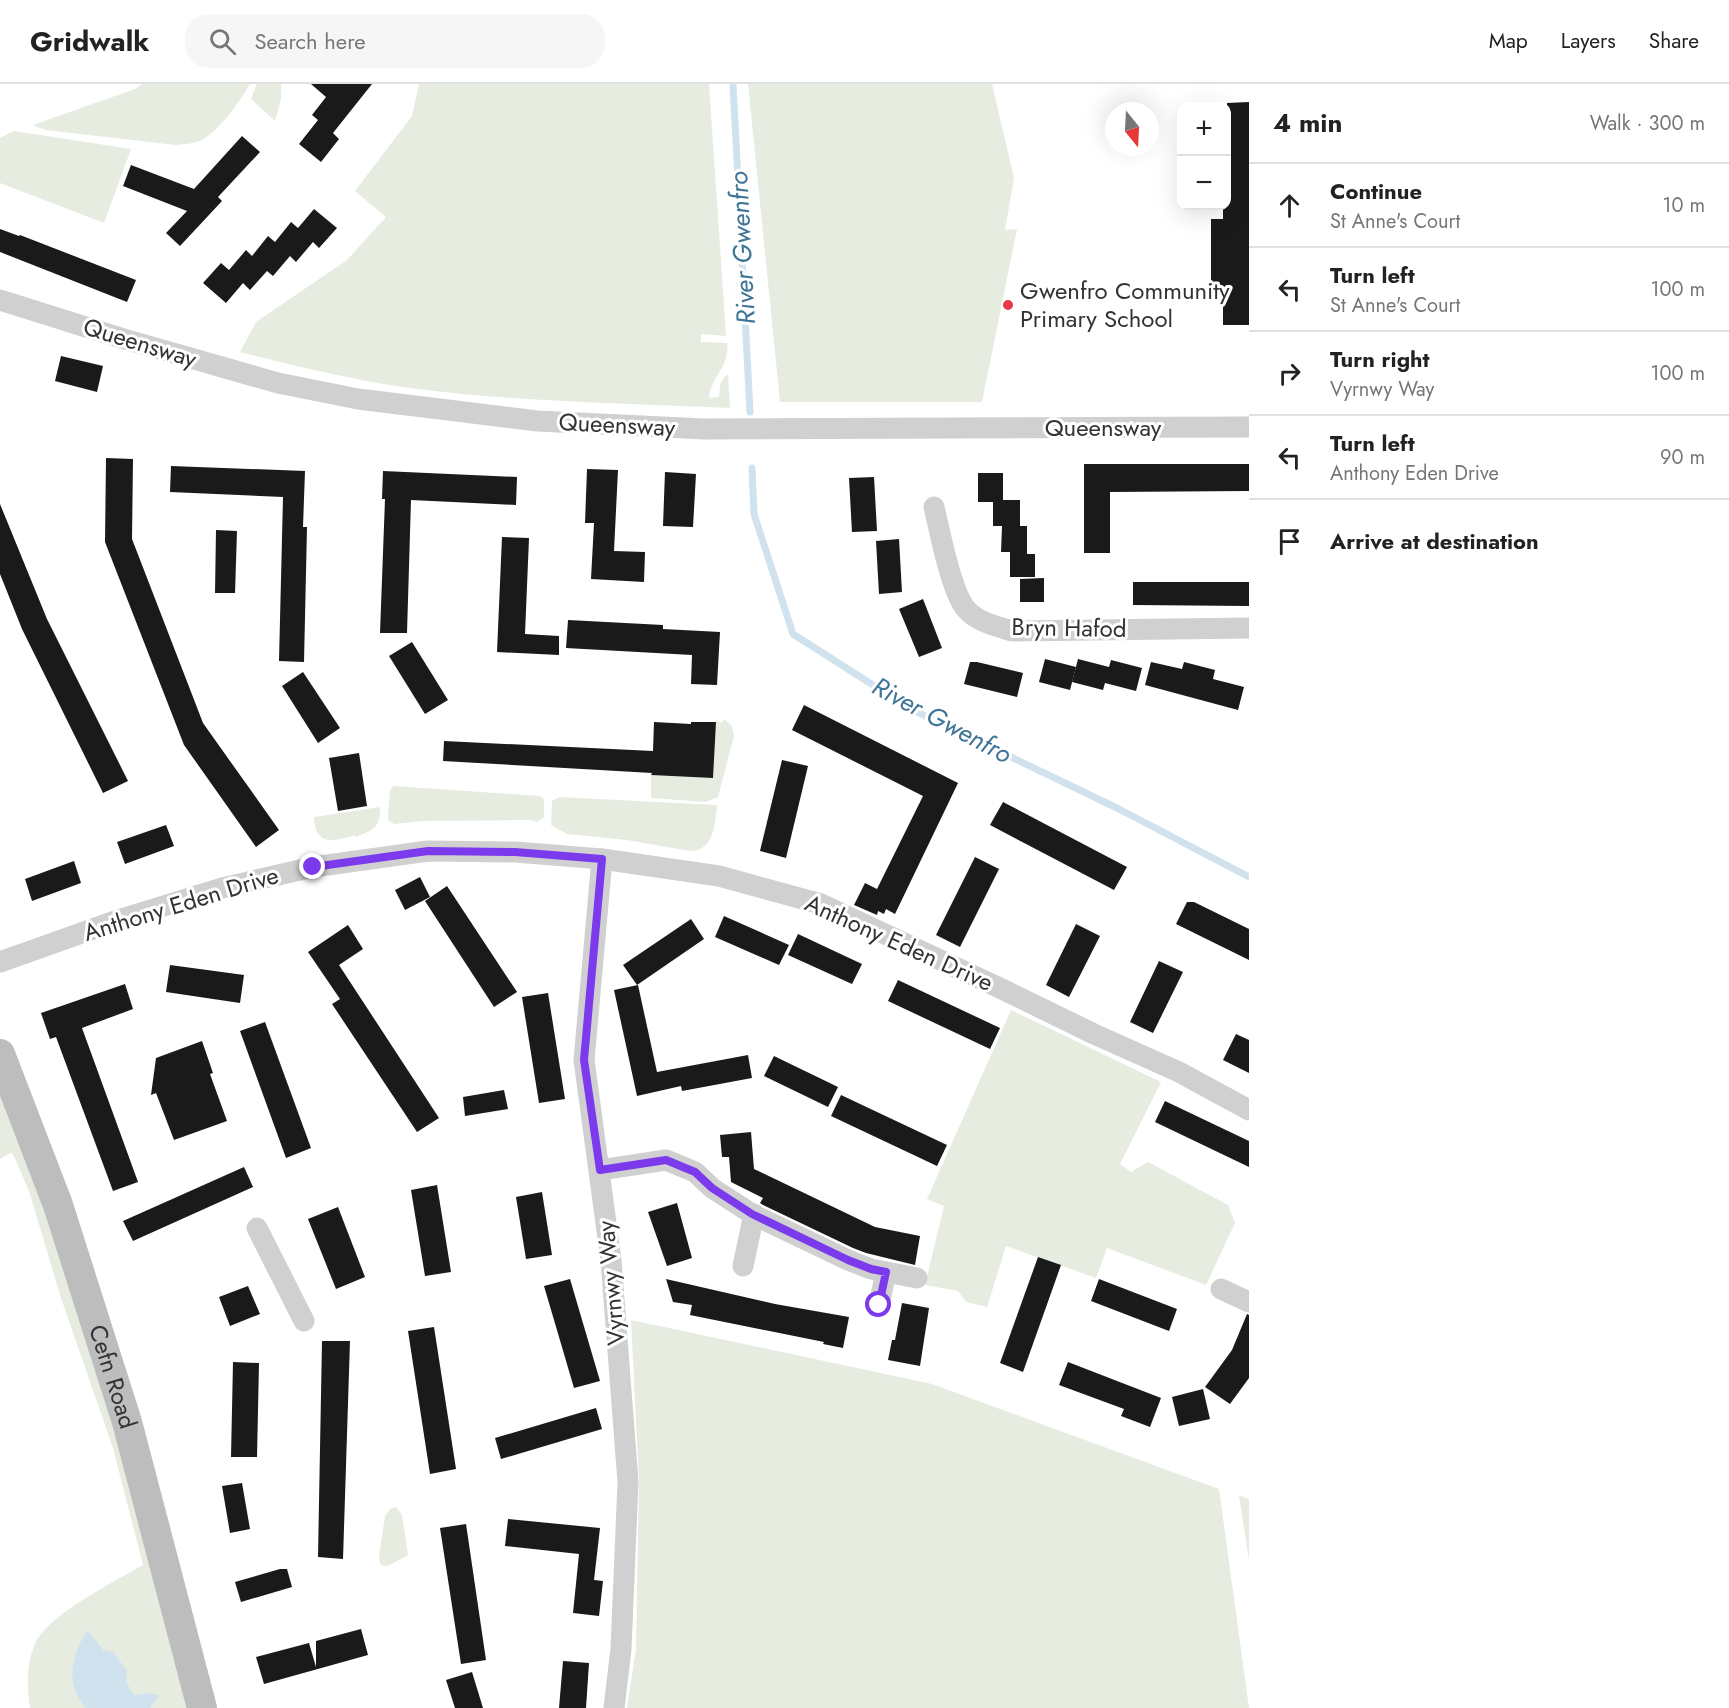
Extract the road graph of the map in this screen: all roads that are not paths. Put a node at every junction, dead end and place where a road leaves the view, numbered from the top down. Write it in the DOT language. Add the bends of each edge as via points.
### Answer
graph roads {
  1 [pos="0,300"];
  2 [pos="1249,427"];
  3 [pos="934,507"];
  4 [pos="1249,628"];
  5 [pos="602,859"];
  6 [pos="0,962"];
  7 [pos="0,1054"];
  8 [pos="1249,1110"];
  9 [pos="600,1170"];
  10 [pos="754,1214"];
  11 [pos="256,1227"];
  12 [pos="743,1266"];
  13 [pos="886,1272"];
  14 [pos="917,1278"];
  15 [pos="1221,1289"];
  16 [pos="1249,1302"];
  17 [pos="879,1305"];
  18 [pos="304,1321"];
  19 [pos="202,1708"];
  20 [pos="614,1708"];
  1 -- 2 [label="street, Queensway" via="278,383 357,399 537,421 705,429"];
  3 -- 4 [label="street, Bryn Hafod" via="957,595 967,610 993,626 1012,631"];
  5 -- 6 [label="street, Anthony Eden Drive" via="428,851 313,867 222,888"];
  5 -- 8 [label="street, Anthony Eden Drive" via="719,876 821,904 1179,1072"];
  5 -- 9 [label="street, Vyrnwy Way" via="584,1060"];
  7 -- 19 [label="street, Cefn Road" via="58,1205 127,1422"];
  9 -- 10 [label="street" via="666,1160 695,1172 712,1188"];
  9 -- 20 [label="street, Vyrnwy Way" via="628,1482 621,1649"];
  10 -- 12 [label="street"];
  10 -- 13 [label="street" via="848,1260"];
  11 -- 18 [label="street"];
  13 -- 14 [label="street"];
  13 -- 17 [label="street"];
  15 -- 16 [label="street"];
}
